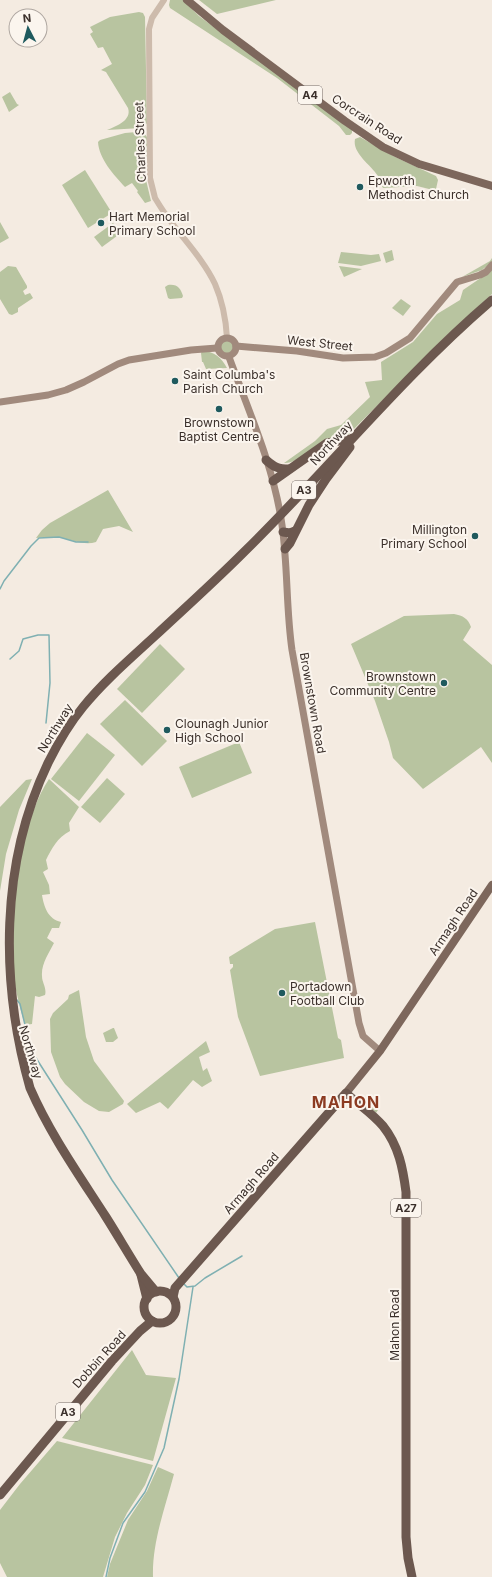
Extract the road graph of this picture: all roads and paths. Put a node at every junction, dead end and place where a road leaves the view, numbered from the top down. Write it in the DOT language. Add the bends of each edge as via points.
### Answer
graph roads {
  1 [pos="164,0"];
  2 [pos="187,0"];
  3 [pos="492,186"];
  4 [pos="492,265"];
  5 [pos="492,300"];
  6 [pos="227,338"];
  7 [pos="236,346"];
  8 [pos="217,348"];
  9 [pos="229,356"];
  10 [pos="0,402"];
  11 [pos="360,430"];
  12 [pos="351,439"];
  13 [pos="266,460"];
  14 [pos="289,469"];
  15 [pos="272,481"];
  16 [pos="283,529"];
  17 [pos="295,531"];
  18 [pos="285,549"];
  19 [pos="492,885"];
  20 [pos="380,1051"];
  21 [pos="346,1093"];
  22 [pos="141,1274"];
  23 [pos="172,1288"];
  24 [pos="147,1299"];
  25 [pos="144,1310"];
  26 [pos="152,1321"];
  27 [pos="140,1332"];
  28 [pos="0,1495"];
  29 [pos="412,1577"];
  1 -- 6 [label="street, Charles Street" via="152,18 149,29 150,178 155,198 166,216 215,284"];
  2 -- 3 [label="main road, Corcrain Road / A4" via="223,30 384,147 419,164"];
  4 -- 7 [label="main road, West Street" via="480,275 457,282 410,338 375,357 344,358"];
  5 -- 11 [label="highway, Northway / A3" via="425,360"];
  6 -- 7 [label="main road" via="234,341"];
  6 -- 8 [label="main road" via="219,342"];
  7 -- 9 [label="main road" via="234,354"];
  8 -- 9 [label="main road" via="221,355"];
  8 -- 10 [label="main road" via="128,360 55,394"];
  9 -- 13 [label="main road, Brownstown Road"];
  11 -- 12 [label="highway, Northway / A3"];
  11 -- 17 [label="highway" via="309,505"];
  12 -- 14 [label="highway" via="327,443"];
  12 -- 22 [label="highway, Northway / A3" via="243,552 86,704 61,738 39,779 13,851 4,896 1,942 6,998 14,1041 28,1085 50,1130"];
  13 -- 14 [label="highway" via="274,467"];
  13 -- 15 [label="main road, Brownstown Road"];
  14 -- 15 [label="highway"];
  15 -- 16 [label="main road, Brownstown Road"];
  16 -- 17 [label="highway" via="290,533"];
  16 -- 18 [label="main road, Brownstown Road"];
  17 -- 18 [label="highway"];
  18 -- 20 [label="main road, Brownstown Road" via="292,650 360,1026 363,1036"];
  19 -- 20 [label="main road, Armagh Road"];
  20 -- 21 [label="main road, Armagh Road"];
  21 -- 23 [label="highway, Armagh Road"];
  21 -- 29 [label="highway, Mahon Road / A27" via="383,1126 396,1148 404,1177 406,1537"];
  22 -- 23 [label="highway, Northway / A3"];
  22 -- 24 [label="highway, Northway / A3"];
  23 -- 24 [label="highway" via="152,1294"];
  23 -- 26 [label="highway" via="176,1308 172,1318 164,1323"];
  24 -- 25 [label="highway, A3"];
  25 -- 26 [label="highway"];
  25 -- 27 [label="highway, Dobbin Road / A3"];
  26 -- 27 [label="highway, Dobbin Road / A3"];
  27 -- 28 [label="highway, Dobbin Road / A3" via="72,1408"];
}
